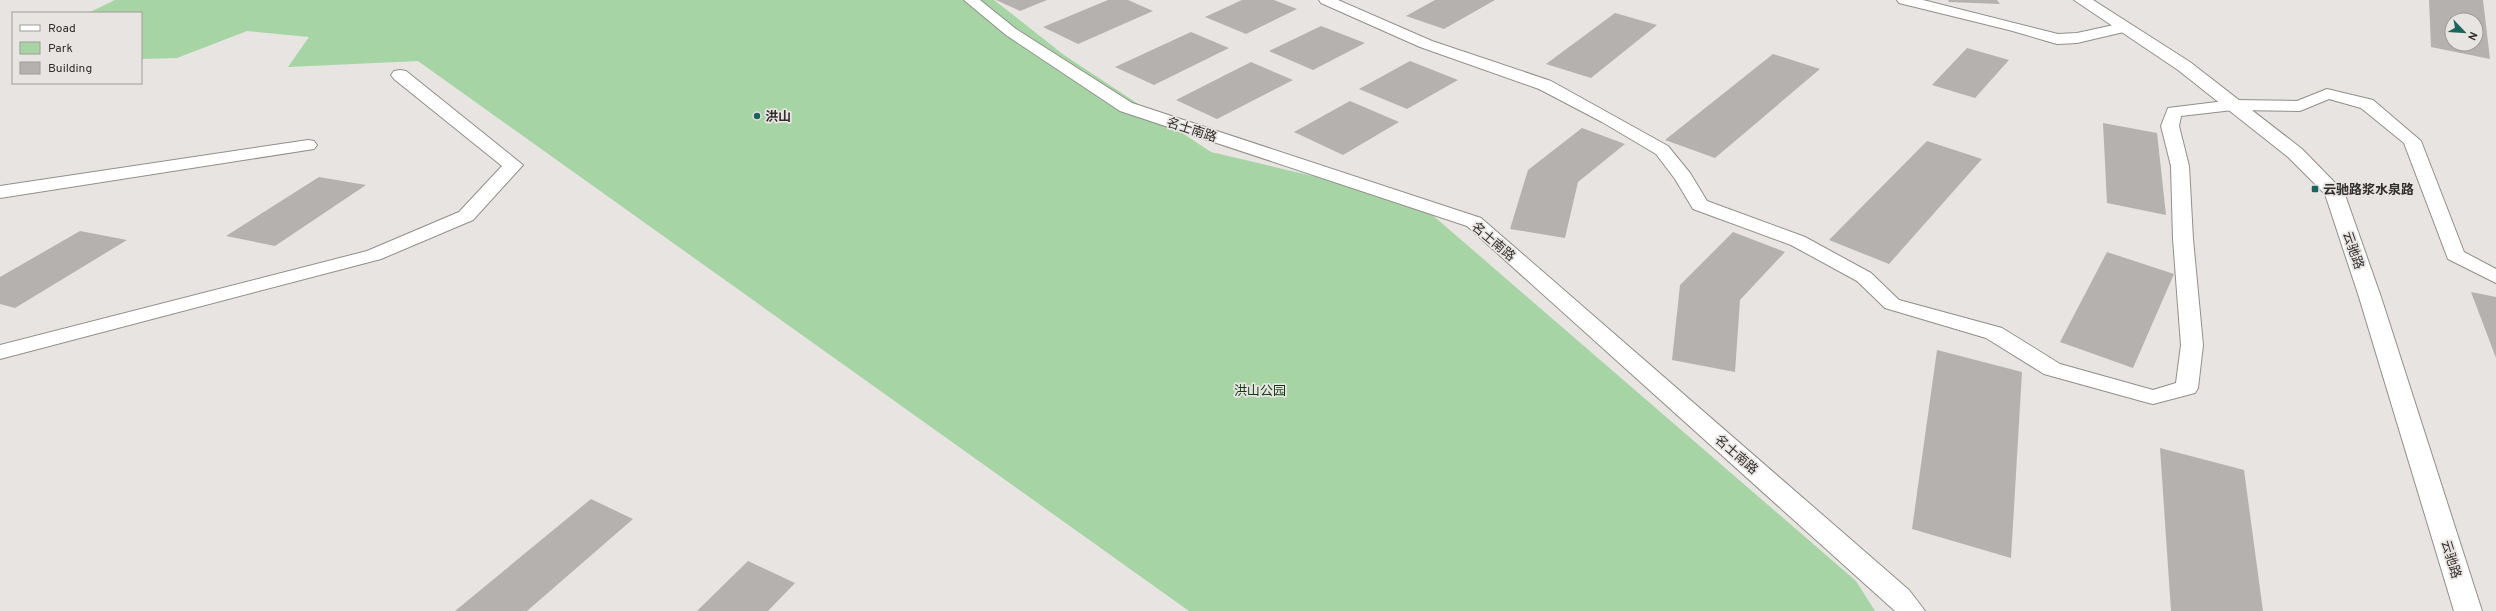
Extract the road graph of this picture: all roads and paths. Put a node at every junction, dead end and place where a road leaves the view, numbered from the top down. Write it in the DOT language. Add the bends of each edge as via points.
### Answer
graph roads {
  1 [pos="971,0"];
  2 [pos="1326,0"];
  3 [pos="1904,0"];
  4 [pos="2082,0"];
  5 [pos="2123,28"];
  6 [pos="400,76"];
  7 [pos="2233,105"];
  8 [pos="308,145"];
  9 [pos="0,192"];
  10 [pos="2496,277"];
  11 [pos="0,352"];
  12 [pos="1911,611"];
  13 [pos="2468,611"];
  1 -- 12 [label="street, 名士南路" via="1011,32 1126,107 1474,222 1893,592"];
  2 -- 7 [label="street" via="1426,44 1545,85 1608,118 1662,150 1700,205 1798,241 1864,276 1892,304 1994,333 2052,369 2152,398 2187,388 2192,345 2180,166 2170,126 2174,112"];
  3 -- 5 [label="street" via="2057,39 2077,38"];
  4 -- 5 [label="street, 云驰路"];
  5 -- 7 [label="street, 云驰路" via="2184,66"];
  6 -- 11 [label="street" via="513,165 466,216 374,255"];
  7 -- 10 [label="street" via="2300,106 2327,94 2367,104 2412,141 2455,255"];
  7 -- 13 [label="street, 云驰路" via="2295,153 2334,192"];
  8 -- 9 [label="street"];
}
